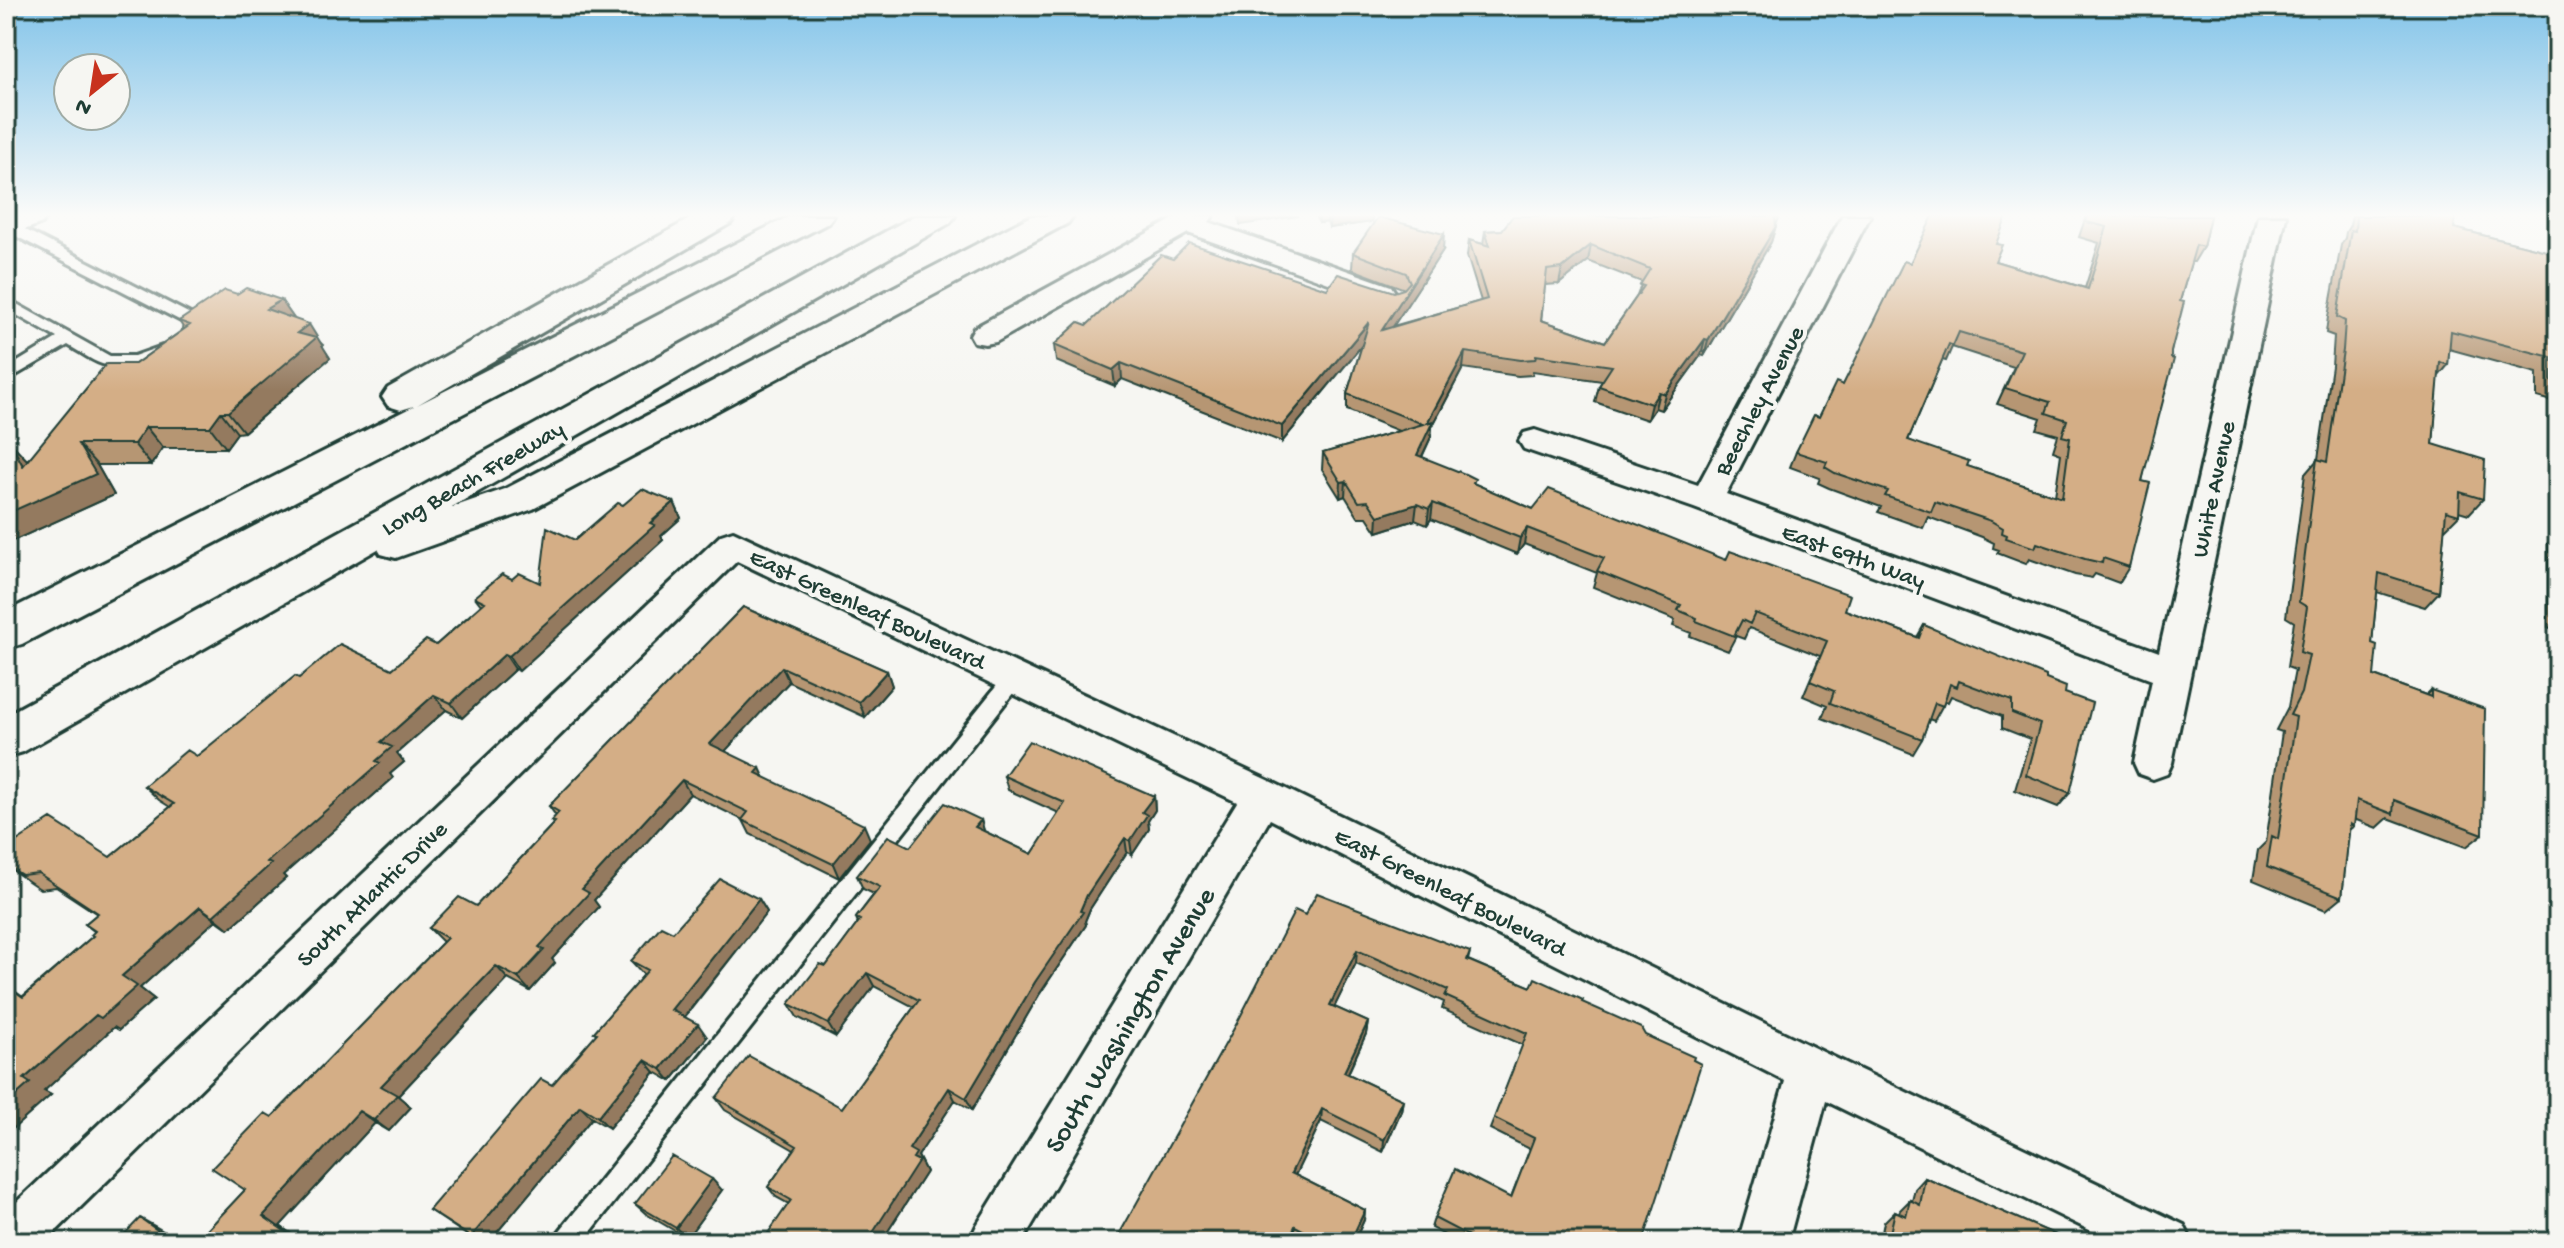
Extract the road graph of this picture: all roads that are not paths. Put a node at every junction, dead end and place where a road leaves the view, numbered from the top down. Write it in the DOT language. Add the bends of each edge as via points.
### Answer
graph roads {
  1 [pos="108,274"];
  2 [pos="617,274"];
  3 [pos="703,274"];
  4 [pos="833,274"];
  5 [pos="945,274"];
  6 [pos="1095,274"];
  7 [pos="1335,274"];
  8 [pos="1825,274"];
  9 [pos="2259,274"];
  10 [pos="1392,296"];
  11 [pos="6,303"];
  12 [pos="985,335"];
  13 [pos="68,338"];
  14 [pos="6,376"];
  15 [pos="1535,441"];
  16 [pos="1706,500"];
  17 [pos="733,544"];
  18 [pos="292,580"];
  19 [pos="6,623"];
  20 [pos="6,632"];
  21 [pos="2172,672"];
  22 [pos="1014,678"];
  23 [pos="6,738"];
  24 [pos="2153,763"];
  25 [pos="1262,796"];
  26 [pos="1811,1070"];
  27 [pos="10,1242"];
  28 [pos="567,1242"];
  29 [pos="994,1242"];
  30 [pos="1763,1242"];
  31 [pos="2167,1242"];
  1 -- 13 [label="lane" via="191,320 194,328 155,355 117,363"];
  2 -- 19 [label="highway"];
  3 -- 20 [label="highway"];
  4 -- 18 [label="highway, Long Beach Freeway"];
  5 -- 18 [label="highway" via="519,499"];
  6 -- 12 [label="street"];
  7 -- 10 [label="street"];
  8 -- 16 [label="street, Beechley Avenue"];
  9 -- 21 [label="street, White Avenue"];
  11 -- 13 [label="lane"];
  13 -- 14 [label="lane"];
  15 -- 16 [label="street, East 69th Way"];
  16 -- 21 [label="street, East 69th Way"];
  17 -- 22 [label="street, East Greenleaf Boulevard"];
  17 -- 27 [label="street, South Atlantic Drive"];
  18 -- 23 [label="highway, Long Beach Freeway"];
  21 -- 24 [label="street, White Avenue"];
  22 -- 25 [label="street, East Greenleaf Boulevard"];
  22 -- 28 [label="lane"];
  25 -- 26 [label="street, East Greenleaf Boulevard"];
  25 -- 29 [label="street, South Washington Avenue"];
  26 -- 30 [label="street"];
  26 -- 31 [label="street, East Greenleaf Boulevard"];
}
